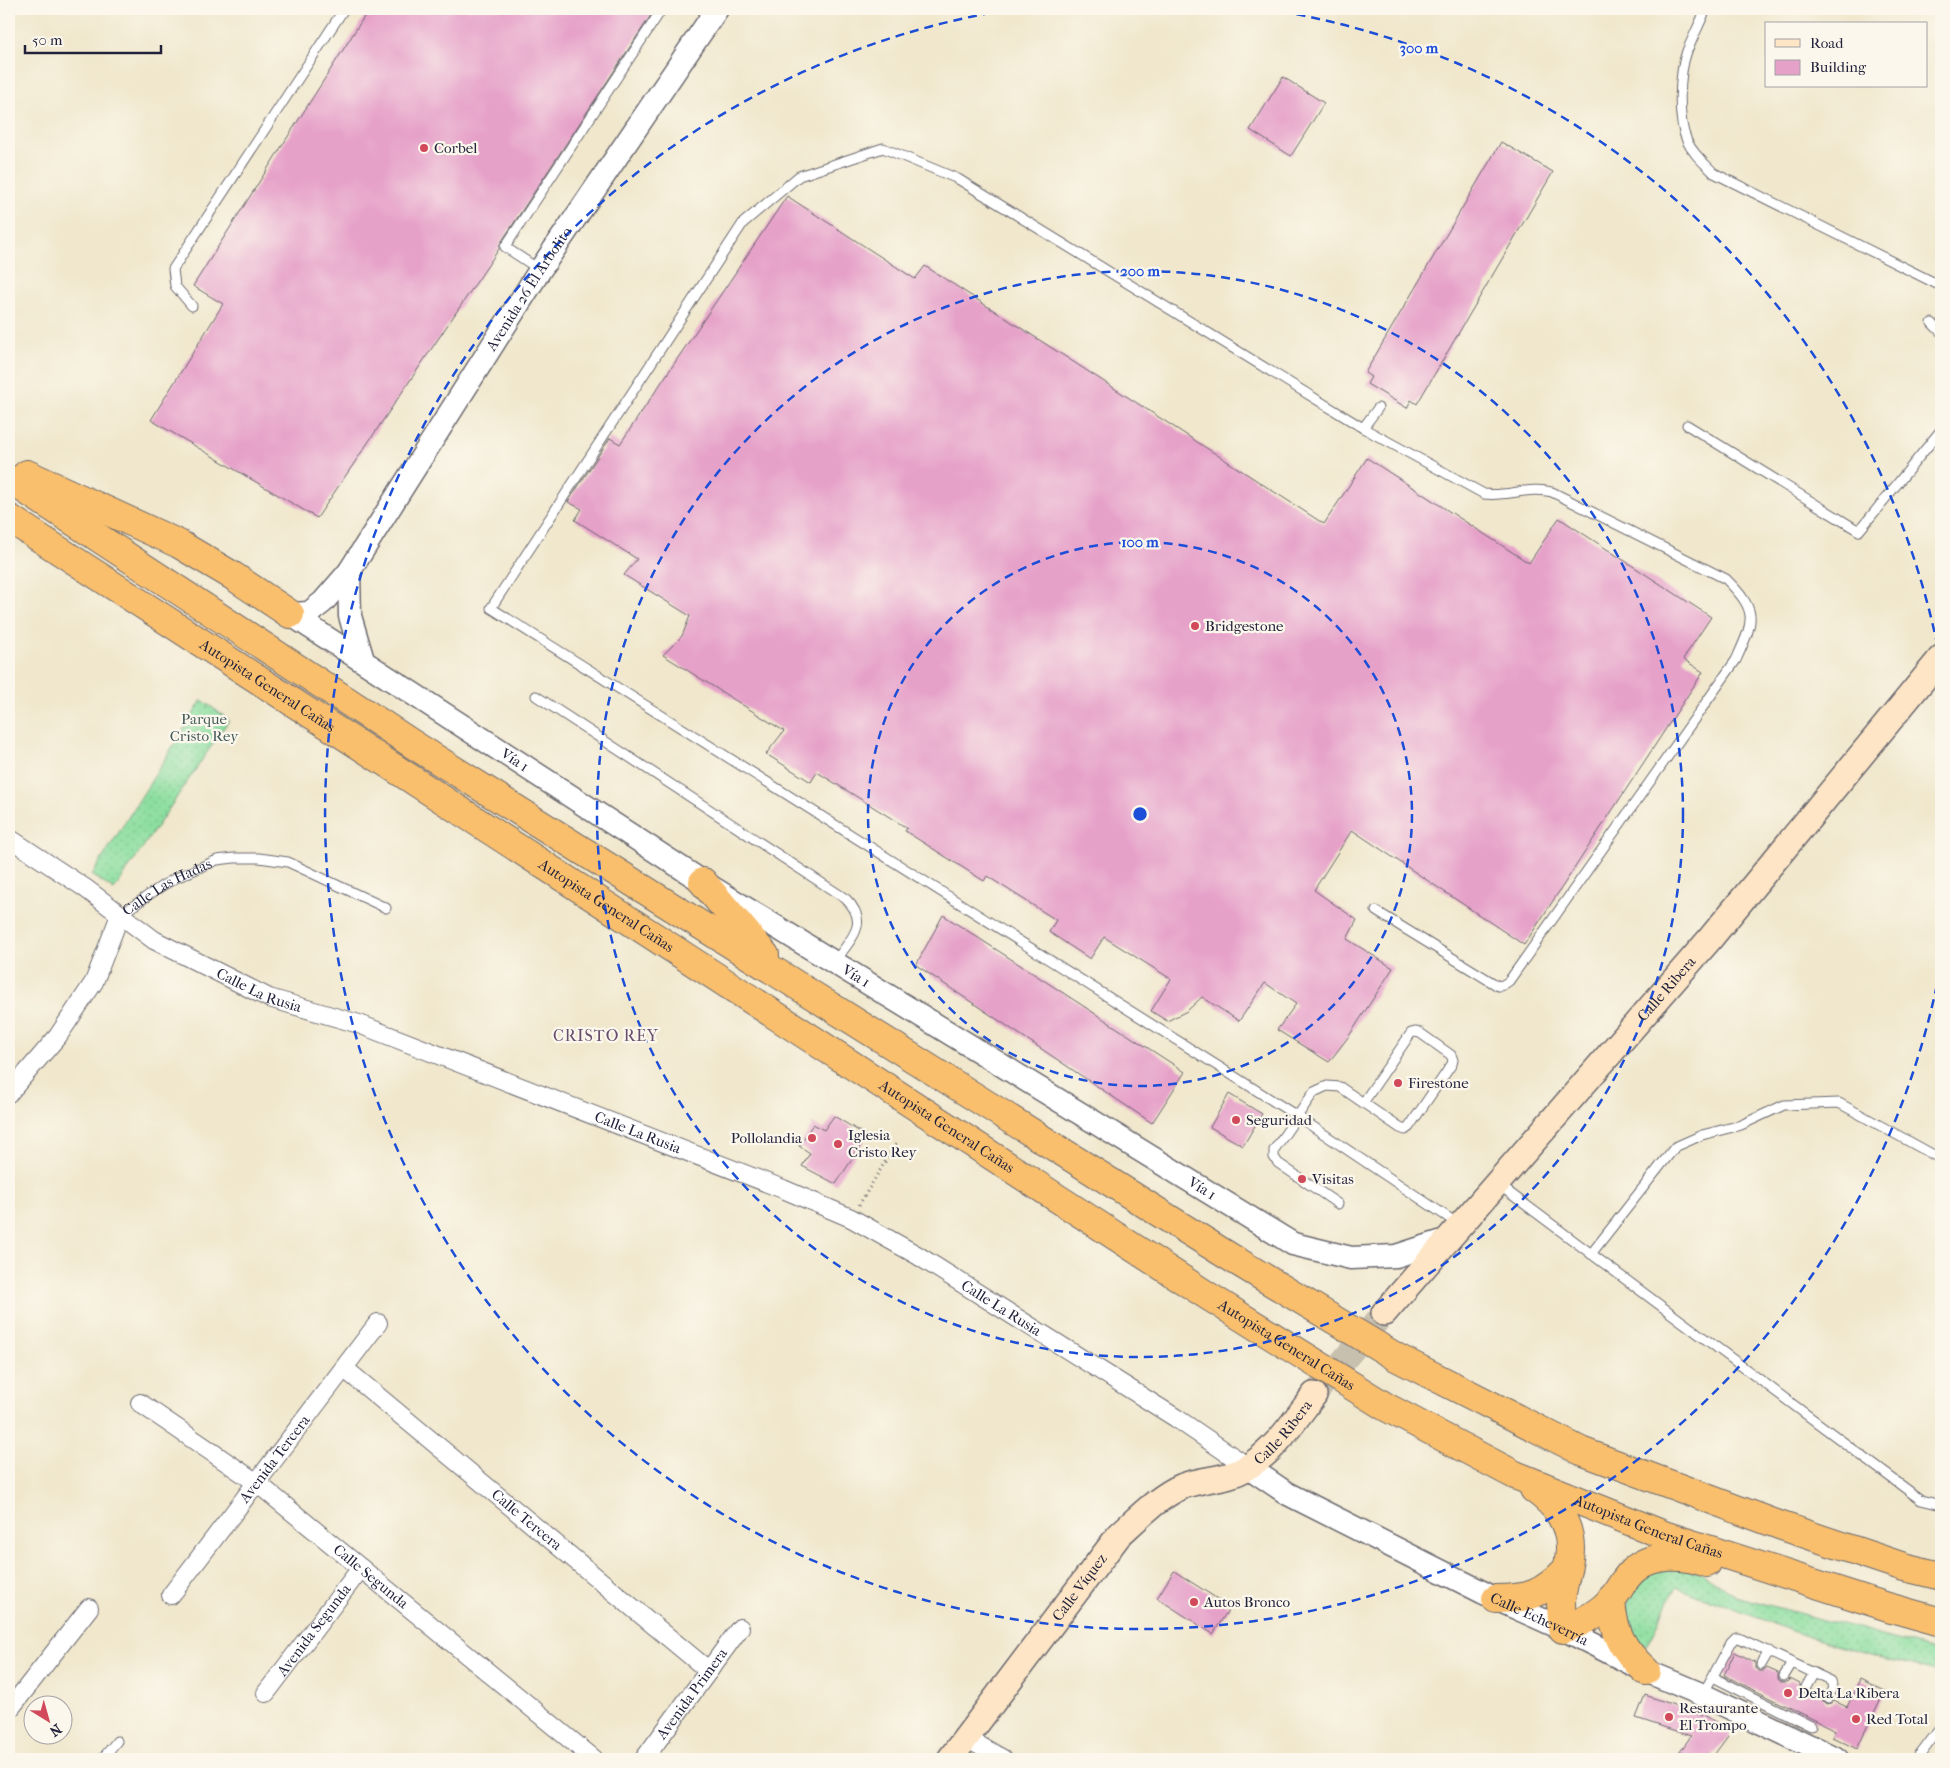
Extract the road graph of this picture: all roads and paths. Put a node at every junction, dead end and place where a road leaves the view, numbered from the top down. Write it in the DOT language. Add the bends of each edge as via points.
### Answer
graph roads {
  1 [pos="344,9"];
  2 [pos="662,9"];
  3 [pos="717,9"];
  4 [pos="1706,9"];
  5 [pos="540,270"];
  6 [pos="1941,286"];
  7 [pos="192,306"];
  8 [pos="1932,322"];
  9 [pos="1941,332"];
  10 [pos="1378,408"];
  11 [pos="1687,425"];
  12 [pos="1363,428"];
  13 [pos="1941,430"];
  14 [pos="1938,441"];
  15 [pos="9,465"];
  16 [pos="9,479"];
  17 [pos="9,518"];
  18 [pos="349,572"];
  19 [pos="290,614"];
  20 [pos="1941,658"];
  21 [pos="364,660"];
  22 [pos="536,696"];
  23 [pos="9,838"];
  24 [pos="703,882"];
  25 [pos="386,908"];
  26 [pos="1376,912"];
  27 [pos="120,916"];
  28 [pos="834,963"];
  29 [pos="784,977"];
  30 [pos="9,1092"];
  31 [pos="1363,1103"];
  32 [pos="1296,1116"];
  33 [pos="897,1142"];
  34 [pos="1941,1159"];
  35 [pos="1497,1183"];
  36 [pos="1338,1204"];
  37 [pos="851,1218"];
  38 [pos="1454,1232"];
  39 [pos="1592,1254"];
  40 [pos="1384,1313"];
  41 [pos="378,1323"];
  42 [pos="345,1369"];
  43 [pos="1314,1395"];
  44 [pos="140,1403"];
  45 [pos="1248,1467"];
  46 [pos="1515,1475"];
  47 [pos="258,1483"];
  48 [pos="1941,1505"];
  49 [pos="361,1568"];
  50 [pos="1566,1570"];
  51 [pos="1941,1576"];
  52 [pos="170,1595"];
  53 [pos="1496,1599"];
  54 [pos="1611,1599"];
  55 [pos="1888,1607"];
  56 [pos="89,1608"];
  57 [pos="1941,1622"];
  58 [pos="740,1628"];
  59 [pos="1563,1629"];
  60 [pos="1769,1651"];
  61 [pos="1792,1662"];
  62 [pos="1761,1665"];
  63 [pos="708,1671"];
  64 [pos="1646,1671"];
  65 [pos="1814,1673"];
  66 [pos="1784,1676"];
  67 [pos="1708,1686"];
  68 [pos="1806,1687"];
  69 [pos="266,1693"];
  70 [pos="1828,1698"];
  71 [pos="9,1710"];
  72 [pos="1941,1726"];
  73 [pos="1810,1729"];
  74 [pos="966,1738"];
  75 [pos="117,1741"];
  76 [pos="102,1759"];
  77 [pos="594,1759"];
  78 [pos="644,1759"];
  79 [pos="950,1759"];
  80 [pos="1003,1759"];
  81 [pos="1837,1759"];
  82 [pos="1916,1759"];
  1 -- 7 [label="lane" via="173,269 175,286"];
  2 -- 5 [label="lane" via="505,247"];
  3 -- 5 [label="street, Avenida 26 El Arbolito"];
  4 -- 6 [label="lane" via="1686,53 1680,91 1680,121 1695,154 1714,173"];
  5 -- 18 [label="street, Avenida 26 El Arbolito"];
  8 -- 9 [label="lane"];
  10 -- 12 [label="lane"];
  11 -- 14 [label="lane" via="1859,531"];
  12 -- 26 [label="lane" via="1484,494 1498,496 1543,489 1552,492 1726,579 1751,612 1749,632 1736,660 1509,981 1498,986"];
  12 -- 32 [label="lane" via="958,179 883,148 799,176 743,222 491,608"];
  13 -- 14 [label="lane"];
  15 -- 19 [label="highway" via="179,544"];
  16 -- 29 [label="highway, Autopista General Cañas" via="414,745"];
  17 -- 46 [label="highway, Autopista General Cañas" via="1208,1296 1386,1407"];
  18 -- 19 [label="street, Avenida 26 El Arbolito" via="309,613"];
  18 -- 21 [label="street" via="350,616"];
  19 -- 21 [label="street, Vía 1"];
  20 -- 35 [label="main road, Calle Ribera" via="1709,940"];
  21 -- 24 [label="street, Vía 1"];
  22 -- 28 [label="lane" via="846,899 858,916 857,927"];
  23 -- 27 [label="street, Calle La Rusia"];
  24 -- 28 [label="street, Vía 1"];
  24 -- 29 [label="highway"];
  25 -- 27 [label="lane, Calle Las Hadas" via="288,862 234,858 217,860 176,878"];
  27 -- 30 [label="street, Calle Las Hadas" via="94,982 58,1036"];
  27 -- 37 [label="street, Calle La Rusia" via="154,940 269,998 368,1027"];
  28 -- 38 [label="street, Vía 1" via="1293,1244 1351,1258 1396,1256"];
  29 -- 51 [label="highway, Autopista General Cañas" via="1225,1254 1396,1357 1472,1397 1582,1451 1640,1474 1833,1543"];
  31 -- 31 [label="lane" via="1405,1130 1452,1064 1451,1055 1420,1033 1411,1033"];
  31 -- 32 [label="lane" via="1340,1087 1327,1086 1314,1092"];
  32 -- 36 [label="lane" via="1274,1150 1274,1157"];
  32 -- 38 [label="lane"];
  33 -- 37 [label="path"];
  34 -- 39 [label="lane" via="1839,1103 1784,1105 1741,1125 1702,1135 1675,1147"];
  35 -- 38 [label="main road, Calle Ribera"];
  35 -- 39 [label="lane"];
  37 -- 45 [label="street, Calle La Rusia" via="917,1255"];
  38 -- 40 [label="main road, Calle Ribera"];
  39 -- 48 [label="lane" via="1921,1500"];
  41 -- 42 [label="street, Avenida Tercera"];
  42 -- 47 [label="street, Avenida Tercera"];
  42 -- 63 [label="street, Calle Tercera"];
  43 -- 45 [label="main road, Calle Ribera" via="1275,1444"];
  44 -- 47 [label="street, Calle Segunda"];
  45 -- 53 [label="street, Calle Echeverría" via="1288,1494"];
  45 -- 74 [label="main road, Calle Víquez" via="1237,1474 1182,1486 1151,1506 1119,1535"];
  46 -- 50 [label="highway" via="1559,1510 1568,1530 1570,1549"];
  46 -- 55 [label="highway, Autopista General Cañas" via="1664,1535"];
  47 -- 49 [label="street, Calle Segunda"];
  47 -- 52 [label="street, Avenida Tercera"];
  49 -- 69 [label="street, Avenida Segunda"];
  49 -- 77 [label="street, Calle Segunda"];
  50 -- 53 [label="highway" via="1553,1584 1536,1594 1519,1599"];
  50 -- 59 [label="highway" via="1561,1602"];
  53 -- 59 [label="street, Calle Echeverría"];
  54 -- 55 [label="highway" via="1635,1568 1648,1560 1680,1557 1748,1578"];
  54 -- 59 [label="highway" via="1584,1622"];
  54 -- 64 [label="highway" via="1612,1621 1620,1641"];
  55 -- 57 [label="highway, Autopista General Cañas"];
  56 -- 71 [label="street"];
  58 -- 63 [label="street, Avenida Primera"];
  59 -- 64 [label="street, Calle Echeverría"];
  60 -- 61 [label="lane"];
  60 -- 62 [label="lane"];
  60 -- 67 [label="lane" via="1736,1638"];
  61 -- 65 [label="lane"];
  61 -- 66 [label="lane"];
  63 -- 78 [label="street, Avenida Primera"];
  64 -- 67 [label="street, Calle Echeverría"];
  65 -- 68 [label="lane"];
  65 -- 70 [label="lane" via="1833,1683 1834,1688"];
  67 -- 73 [label="street, Calle Echeverría"];
  67 -- 73 [label="lane" via="1746,1690 1791,1712"];
  72 -- 82 [label="lane"];
  73 -- 81 [label="street, Calle Echeverría"];
  74 -- 79 [label="main road, Calle Víquez"];
  74 -- 80 [label="street"];
  75 -- 76 [label="lane"];
}
